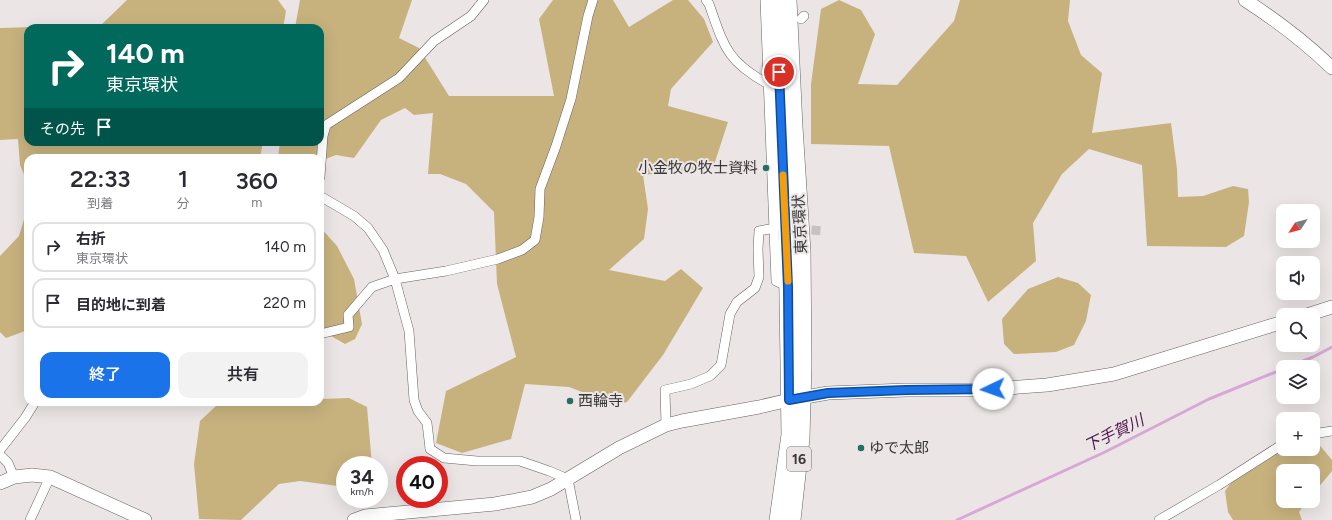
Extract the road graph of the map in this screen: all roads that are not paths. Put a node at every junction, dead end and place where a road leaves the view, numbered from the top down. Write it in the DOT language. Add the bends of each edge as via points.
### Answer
graph roads {
  1 [pos="484,0"];
  2 [pos="593,0"];
  3 [pos="706,0"];
  4 [pos="765,0"];
  5 [pos="775,0"];
  6 [pos="788,0"];
  7 [pos="1245,0"];
  8 [pos="1332,68"];
  9 [pos="768,84"];
  10 [pos="787,127"];
  11 [pos="324,132"];
  12 [pos="324,198"];
  13 [pos="775,228"];
  14 [pos="395,279"];
  15 [pos="788,287"];
  16 [pos="1332,308"];
  17 [pos="1320,311"];
  18 [pos="1276,324"];
  19 [pos="324,333"];
  20 [pos="795,399"];
  21 [pos="32,406"];
  22 [pos="666,425"];
  23 [pos="1332,431"];
  24 [pos="1320,433"];
  25 [pos="1276,448"];
  26 [pos="0,450"];
  27 [pos="0,455"];
  28 [pos="14,477"];
  29 [pos="50,477"];
  30 [pos="568,479"];
  31 [pos="0,483"];
  32 [pos="30,520"];
  33 [pos="146,520"];
  34 [pos="354,520"];
  35 [pos="576,520"];
  36 [pos="778,520"];
  37 [pos="792,520"];
  38 [pos="1159,520"];
  1 -- 11 [label="street" via="470,16 434,41 399,78 326,125"];
  2 -- 14 [label="street" via="572,99 540,189 535,240 522,250 498,259"];
  3 -- 9 [label="street" via="726,49 734,60"];
  4 -- 9 [label="street" via="769,47"];
  5 -- 10 [label="highway, 東京環状 / 16"];
  6 -- 10 [label="highway, 東京環状 / 16"];
  7 -- 8 [label="street" via="1287,29"];
  9 -- 13 [label="street"];
  10 -- 15 [label="highway, 東京環状 / 16"];
  10 -- 20 [label="highway, 東京環状 / 16" via="802,251 803,364"];
  12 -- 14 [label="street" via="354,216 368,228 383,250"];
  13 -- 15 [label="street" via="776,281"];
  13 -- 22 [label="street" via="759,231 759,277 755,288 737,302 730,314 721,366 710,376 665,390"];
  14 -- 19 [label="street" via="372,287 348,315 349,327"];
  14 -- 30 [label="street" via="409,331 414,400 427,423 430,449 444,458 520,461"];
  15 -- 20 [label="highway, 東京環状 / 16"];
  16 -- 17 [label="street"];
  18 -- 20 [label="street" via="1114,374 1077,380 987,389 828,393"];
  20 -- 22 [label="street"];
  20 -- 36 [label="highway, 東京環状 / 16"];
  20 -- 37 [label="highway, 東京環状 / 16" via="801,438"];
  21 -- 26 [label="street"];
  22 -- 30 [label="street" via="619,448"];
  23 -- 24 [label="street"];
  25 -- 38 [label="street"];
  27 -- 28 [label="street" via="8,463"];
  28 -- 29 [label="street" via="32,474"];
  28 -- 31 [label="street"];
  29 -- 32 [label="street"];
  29 -- 33 [label="street"];
  30 -- 34 [label="street" via="532,497 494,504 365,516"];
  30 -- 35 [label="street"];
}
